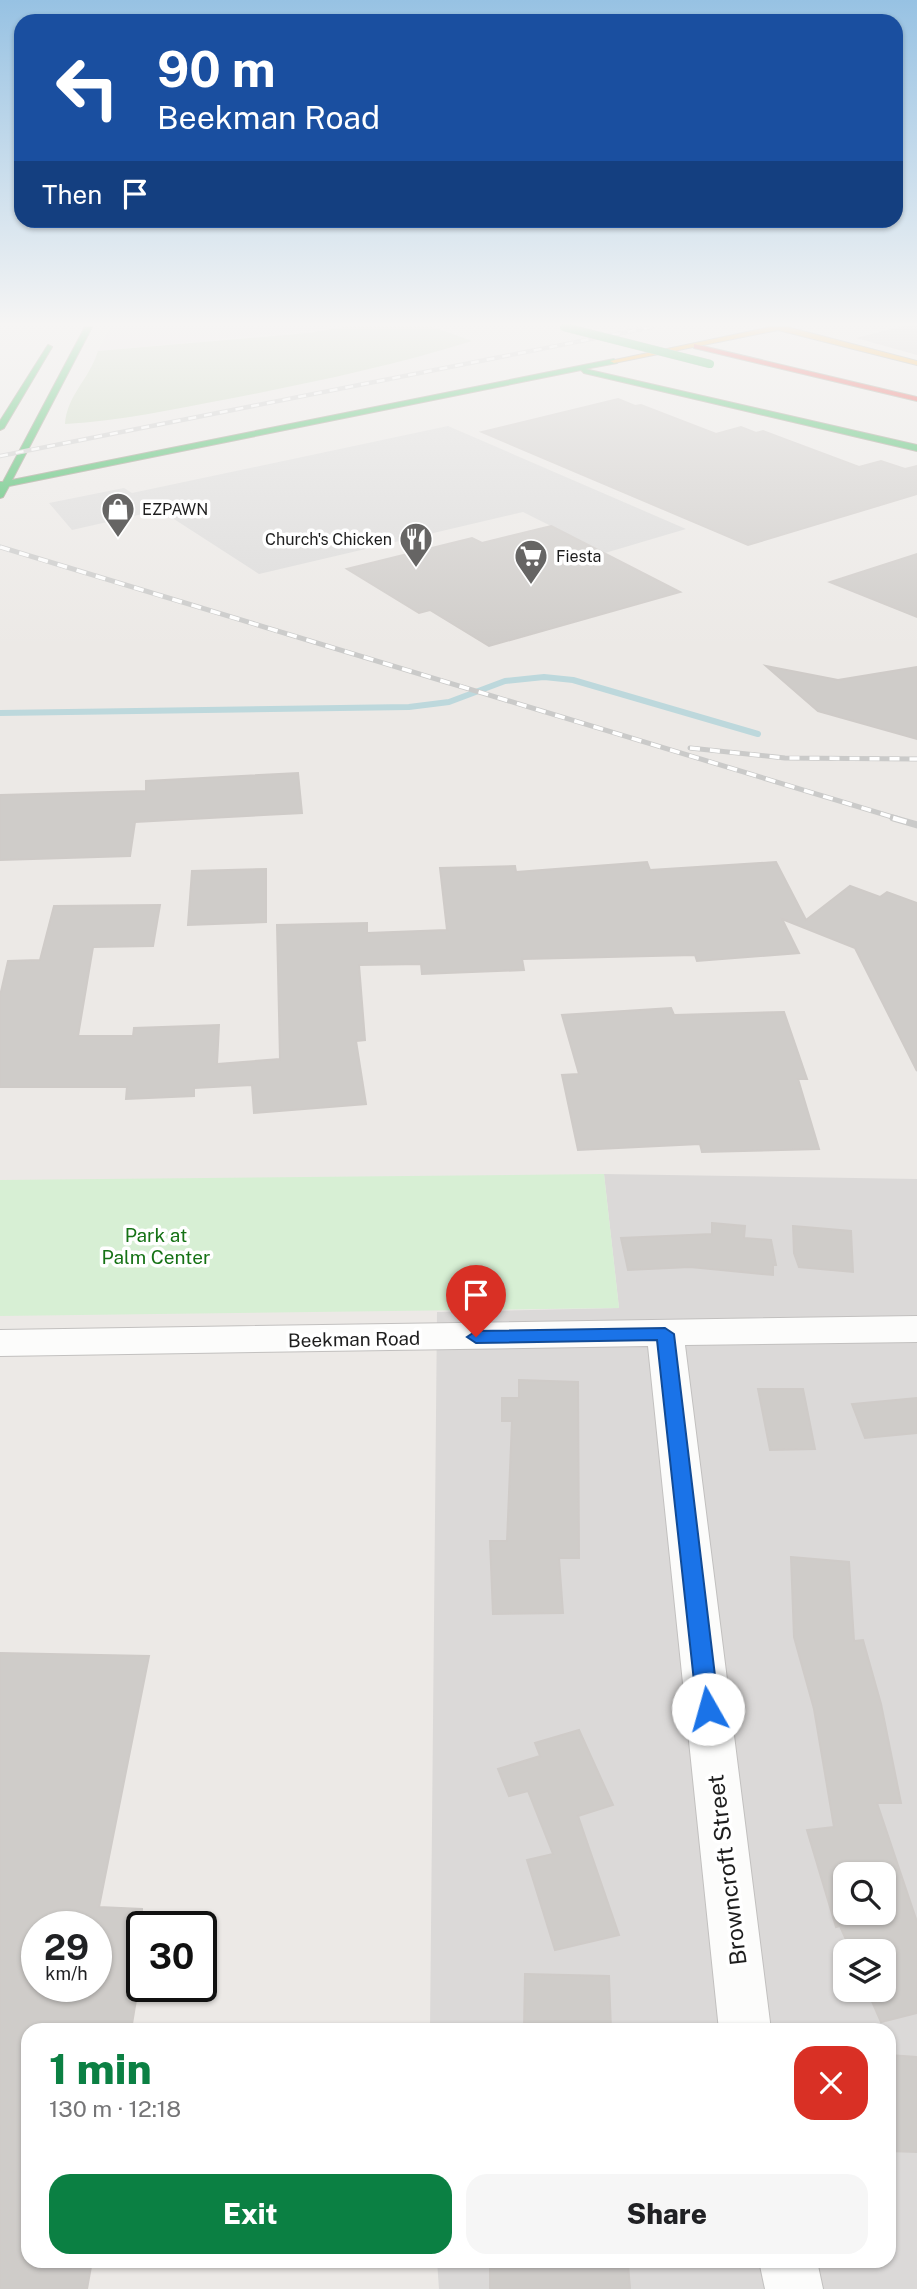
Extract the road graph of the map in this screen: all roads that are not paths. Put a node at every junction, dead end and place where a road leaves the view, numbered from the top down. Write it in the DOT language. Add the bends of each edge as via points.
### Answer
graph roads {
  1 [pos="30,434"];
  2 [pos="196,434"];
  3 [pos="200,434"];
  4 [pos="259,434"];
  5 [pos="854,434"];
  6 [pos="215,443"];
  7 [pos="917,448"];
  8 [pos="3,482"];
  9 [pos="917,1329"];
  10 [pos="665,1334"];
  11 [pos="0,1343"];
  12 [pos="744,2023"];
  13 [pos="790,2268"];
  14 [pos="794,2289"];
  1 -- 8 [label="main road"];
  2 -- 8 [label="main road"];
  3 -- 6 [label="main road"];
  4 -- 6 [label="main road"];
  5 -- 7 [label="main road"];
  6 -- 8 [label="main road"];
  9 -- 10 [label="street, Beekman Road"];
  10 -- 11 [label="street, Beekman Road"];
  10 -- 12 [label="street, Browncroft Street"];
  13 -- 14 [label="street"];
}
